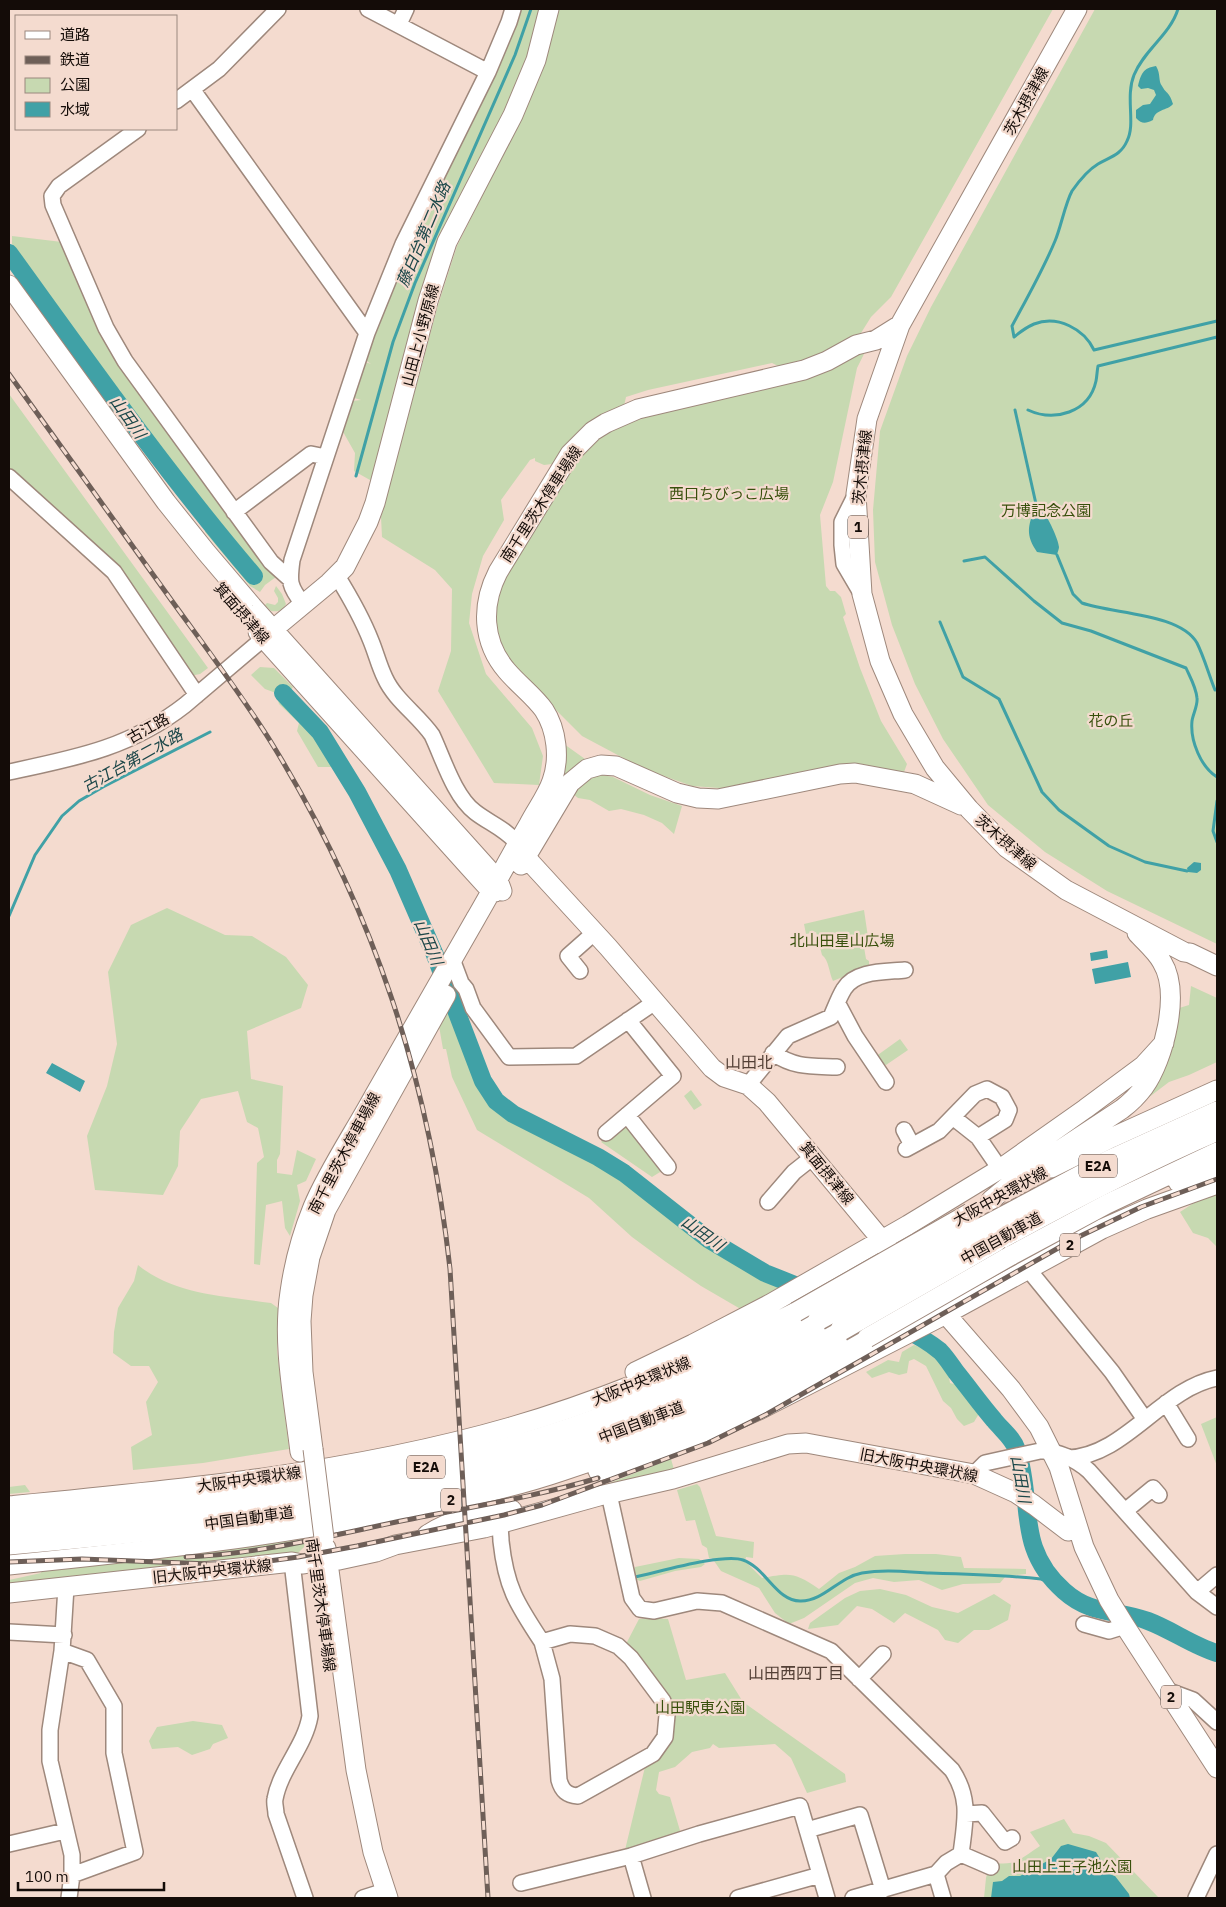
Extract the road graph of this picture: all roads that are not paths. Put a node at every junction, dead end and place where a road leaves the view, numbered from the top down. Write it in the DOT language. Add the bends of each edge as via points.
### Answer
graph roads {
  1 [pos="278,9"];
  2 [pos="368,9"];
  3 [pos="406,9"];
  4 [pos="513,9"];
  5 [pos="548,9"];
  6 [pos="1077,9"];
  7 [pos="399,24"];
  8 [pos="488,72"];
  9 [pos="192,89"];
  10 [pos="178,100"];
  11 [pos="137,130"];
  12 [pos="9,286"];
  13 [pos="9,306"];
  14 [pos="900,325"];
  15 [pos="367,333"];
  16 [pos="326,457"];
  17 [pos="9,477"];
  18 [pos="234,512"];
  19 [pos="337,576"];
  20 [pos="290,579"];
  21 [pos="303,604"];
  22 [pos="268,634"];
  23 [pos="197,695"];
  24 [pos="9,772"];
  25 [pos="969,809"];
  26 [pos="522,850"];
  27 [pos="498,889"];
  28 [pos="1128,922"];
  29 [pos="594,933"];
  30 [pos="1184,952"];
  31 [pos="1217,966"];
  32 [pos="906,970"];
  33 [pos="580,971"];
  34 [pos="1217,972"];
  35 [pos="450,976"];
  36 [pos="655,1002"];
  37 [pos="838,1004"];
  38 [pos="628,1020"];
  39 [pos="1164,1043"];
  40 [pos="773,1053"];
  41 [pos="837,1067"];
  42 [pos="886,1082"];
  43 [pos="748,1085"];
  44 [pos="1217,1090"];
  45 [pos="1217,1112"];
  46 [pos="627,1115"];
  47 [pos="954,1118"];
  48 [pos="904,1130"];
  49 [pos="1217,1130"];
  50 [pos="606,1133"];
  51 [pos="978,1137"];
  52 [pos="1217,1152"];
  53 [pos="813,1157"];
  54 [pos="668,1167"];
  55 [pos="1217,1167"];
  56 [pos="1000,1169"];
  57 [pos="1217,1184"];
  58 [pos="991,1200"];
  59 [pos="768,1202"];
  60 [pos="990,1234"];
  61 [pos="1043,1238"];
  62 [pos="882,1241"];
  63 [pos="1028,1269"];
  64 [pos="938,1318"];
  65 [pos="875,1342"];
  66 [pos="1217,1378"];
  67 [pos="1166,1403"];
  68 [pos="542,1418"];
  69 [pos="1144,1418"];
  70 [pos="1188,1439"];
  71 [pos="1060,1455"];
  72 [pos="974,1474"];
  73 [pos="609,1494"];
  74 [pos="1159,1495"];
  75 [pos="9,1506"];
  76 [pos="1125,1511"];
  77 [pos="504,1517"];
  78 [pos="9,1525"];
  79 [pos="1078,1528"];
  80 [pos="9,1544"];
  81 [pos="322,1561"];
  82 [pos="292,1562"];
  83 [pos="9,1565"];
  84 [pos="1217,1575"];
  85 [pos="66,1587"];
  86 [pos="1197,1592"];
  87 [pos="9,1593"];
  88 [pos="1217,1607"];
  89 [pos="1084,1624"];
  90 [pos="1124,1626"];
  91 [pos="9,1632"];
  92 [pos="64,1635"];
  93 [pos="542,1642"];
  94 [pos="62,1651"];
  95 [pos="883,1654"];
  96 [pos="859,1679"];
  97 [pos="1166,1690"];
  98 [pos="1217,1722"];
  99 [pos="1217,1768"];
  100 [pos="966,1814"];
  101 [pos="807,1830"];
  102 [pos="65,1831"];
  103 [pos="1005,1843"];
  104 [pos="9,1844"];
  105 [pos="961,1854"];
  106 [pos="1217,1854"];
  107 [pos="631,1856"];
  108 [pos="991,1867"];
  109 [pos="936,1874"];
  110 [pos="72,1875"];
  111 [pos="820,1875"];
  112 [pos="521,1883"];
  113 [pos="883,1890"];
  114 [pos="377,1896"];
  115 [pos="69,1898"];
  116 [pos="305,1898"];
  117 [pos="643,1898"];
  118 [pos="738,1898"];
  119 [pos="827,1898"];
  120 [pos="853,1898"];
  121 [pos="943,1898"];
  122 [pos="1196,1898"];
  1 -- 9 [label="street" via="219,69"];
  2 -- 7 [label="street"];
  3 -- 7 [label="street"];
  4 -- 8 [label="street"];
  5 -- 19 [label="main road, 山田上小野原線" via="536,60 513,114 446,242 375,503 352,556"];
  6 -- 14 [label="main road, 茨木摂津線 / 1"];
  7 -- 8 [label="street"];
  8 -- 15 [label="street" via="403,244"];
  9 -- 10 [label="street"];
  9 -- 15 [label="street"];
  11 -- 18 [label="street" via="59,186 52,196 54,205 106,328 125,361"];
  12 -- 22 [label="main road, 箕面摂津線" via="166,502"];
  13 -- 22 [label="main road, 箕面摂津線" via="153,506 195,559"];
  14 -- 25 [label="main road, 茨木摂津線 / 1" via="867,419 856,494 862,594 880,661 903,714 935,768"];
  14 -- 26 [label="main road, 南千里茨木停車場線" via="876,340 856,345 804,370 621,415 593,431 570,454 498,572 487,602 487,630 497,657 544,710 556,744 552,781"];
  15 -- 16 [label="street"];
  16 -- 18 [label="street" via="311,454"];
  16 -- 20 [label="street" via="292,560"];
  17 -- 23 [label="street" via="114,572"];
  18 -- 20 [label="street" via="271,562"];
  19 -- 21 [label="main road, 山田上小野原線"];
  19 -- 26 [label="street" via="371,640 385,679 432,734 464,801 474,812 511,836"];
  20 -- 21 [label="street"];
  21 -- 22 [label="main road, 山田上小野原線"];
  22 -- 23 [label="street, 古江路"];
  22 -- 27 [label="main road, 箕面摂津線"];
  23 -- 24 [label="street, 古江路" via="172,715 124,742 87,755"];
  25 -- 26 [label="main road" via="922,786 855,773 718,799 677,793 616,766 601,765 588,769 570,783"];
  25 -- 28 [label="main road, 茨木摂津線 / 1" via="1007,848 1030,866 1066,890"];
  26 -- 27 [label="main road"];
  26 -- 29 [label="main road, 箕面摂津線"];
  27 -- 35 [label="main road, 南千里茨木停車場線"];
  28 -- 30 [label="main road, 茨木摂津線 / 1"];
  28 -- 39 [label="main road" via="1162,961 1170,985 1170,1012"];
  29 -- 33 [label="street" via="568,956"];
  29 -- 36 [label="main road, 箕面摂津線"];
  30 -- 31 [label="main road, 茨木摂津線 / 1"];
  30 -- 34 [label="main road, 茨木摂津線 / 1"];
  32 -- 37 [label="street" via="856,978 844,987"];
  35 -- 38 [label="street" via="466,988 473,1008 509,1057 576,1056"];
  35 -- 81 [label="main road, 南千里茨木停車場線" via="325,1184 298,1250 288,1320 291,1376"];
  36 -- 38 [label="street"];
  36 -- 43 [label="main road, 箕面摂津線" via="714,1071"];
  37 -- 40 [label="street" via="831,1017 788,1036"];
  37 -- 42 [label="street"];
  38 -- 46 [label="street" via="673,1076"];
  39 -- 56 [label="main road" via="1143,1066"];
  39 -- 58 [label="main road" via="1144,1086 1126,1106 1029,1170"];
  40 -- 41 [label="street" via="785,1062 797,1065"];
  40 -- 43 [label="street"];
  43 -- 53 [label="main road, 箕面摂津線" via="767,1102"];
  44 -- 58 [label="main road, 大阪中央環状線 / 2" via="1111,1138"];
  45 -- 60 [label="highway, 中国自動車道 / E2A" via="1109,1161"];
  46 -- 50 [label="street"];
  46 -- 54 [label="street"];
  47 -- 48 [label="street" via="939,1131 909,1147"];
  47 -- 51 [label="street"];
  47 -- 51 [label="street" via="976,1094 987,1090 1002,1097 1009,1110 1004,1120"];
  49 -- 60 [label="highway, 中国自動車道 / E2A"];
  51 -- 56 [label="street"];
  52 -- 61 [label="main road, 大阪中央環状線 / 2"];
  53 -- 59 [label="street" via="794,1172"];
  53 -- 62 [label="main road, 箕面摂津線"];
  55 -- 61 [label="main road"];
  56 -- 62 [label="main road"];
  57 -- 63 [label="main road, 2" via="1118,1221"];
  58 -- 60 [label="main road, 大阪中央環状線 / 2"];
  60 -- 61 [label="main road, 大阪中央環状線 / 2"];
  60 -- 65 [label="main road, 大阪中央環状線 / 2, bridge"];
  60 -- 68 [label="main road, 大阪中央環状線 / 2, bridge" via="796,1312 621,1391"];
  60 -- 78 [label="highway, 中国自動車道 / E2A, bridge" via="729,1365 639,1403 547,1435 475,1456 296,1492 153,1511"];
  60 -- 80 [label="highway, 中国自動車道 / E2A, bridge" via="841,1330 746,1378 691,1404 555,1453 478,1476 378,1497 227,1522"];
  62 -- 64 [label="main road, 箕面摂津線"];
  62 -- 68 [label="main road" via="694,1344"];
  63 -- 64 [label="main road, 2"];
  63 -- 69 [label="street" via="1112,1372"];
  64 -- 65 [label="main road, 2"];
  64 -- 71 [label="main road, 箕面摂津線" via="1021,1400"];
  65 -- 83 [label="main road, 大阪中央環状線 / 2" via="668,1434 496,1491 299,1530 156,1550"];
  66 -- 67 [label="street" via="1187,1389"];
  67 -- 69 [label="street"];
  67 -- 70 [label="street"];
  68 -- 75 [label="main road, 大阪中央環状線 / 2" via="391,1456 292,1474"];
  69 -- 71 [label="street" via="1108,1446 1083,1456"];
  71 -- 72 [label="street" via="1045,1451 1028,1453 982,1465"];
  71 -- 76 [label="street" via="1089,1471"];
  71 -- 79 [label="main road, 箕面摂津線" via="1059,1467"];
  72 -- 73 [label="main road, 旧大阪中央環状線 / 2" via="806,1443 788,1444 686,1476"];
  72 -- 79 [label="main road, 旧大阪中央環状線 / 2" via="1016,1493 1068,1531"];
  73 -- 77 [label="main road, 旧大阪中央環状線 / 2"];
  73 -- 96 [label="street" via="632,1598 640,1609 654,1612 697,1602 722,1603 831,1651"];
  74 -- 76 [label="street" via="1153,1488"];
  76 -- 86 [label="street"];
  77 -- 81 [label="main road, 旧大阪中央環状線 / 2" via="475,1516 441,1525 412,1542 358,1556"];
  77 -- 93 [label="street" via="503,1563 508,1582 518,1606"];
  79 -- 90 [label="main road, 2" via="1109,1600"];
  81 -- 82 [label="main road, 旧大阪中央環状線 / 2"];
  81 -- 114 [label="main road, 南千里茨木停車場線" via="341,1753 352,1815"];
  82 -- 85 [label="main road, 旧大阪中央環状線 / 2"];
  82 -- 116 [label="street" via="310,1716 307,1730 275,1800 276,1814"];
  84 -- 86 [label="street"];
  85 -- 87 [label="main road, 旧大阪中央環状線 / 2"];
  85 -- 92 [label="street"];
  86 -- 88 [label="street"];
  89 -- 90 [label="street" via="1110,1631"];
  90 -- 97 [label="main road, 2"];
  91 -- 92 [label="street"];
  92 -- 94 [label="street"];
  93 -- 93 [label="street" via="570,1634 595,1636 618,1646 663,1701 667,1716 665,1737 653,1754 578,1796 569,1795 561,1789 552,1679"];
  94 -- 102 [label="street" via="50,1730 50,1761"];
  94 -- 110 [label="street" via="88,1660 114,1706 114,1753 135,1852"];
  95 -- 96 [label="street"];
  96 -- 100 [label="street" via="952,1770 964,1793"];
  97 -- 98 [label="street" via="1193,1700"];
  97 -- 99 [label="main road, 2"];
  100 -- 103 [label="street" via="982,1813"];
  100 -- 105 [label="street"];
  101 -- 107 [label="street" via="800,1806"];
  101 -- 111 [label="street"];
  101 -- 113 [label="street" via="860,1815"];
  102 -- 104 [label="street"];
  102 -- 110 [label="street" via="72,1855"];
  105 -- 108 [label="street"];
  105 -- 109 [label="street"];
  106 -- 122 [label="street"];
  107 -- 112 [label="street"];
  107 -- 117 [label="street"];
  109 -- 113 [label="street"];
  109 -- 121 [label="street"];
  110 -- 115 [label="street"];
  111 -- 118 [label="street"];
  111 -- 119 [label="street"];
  113 -- 120 [label="street"];
}
